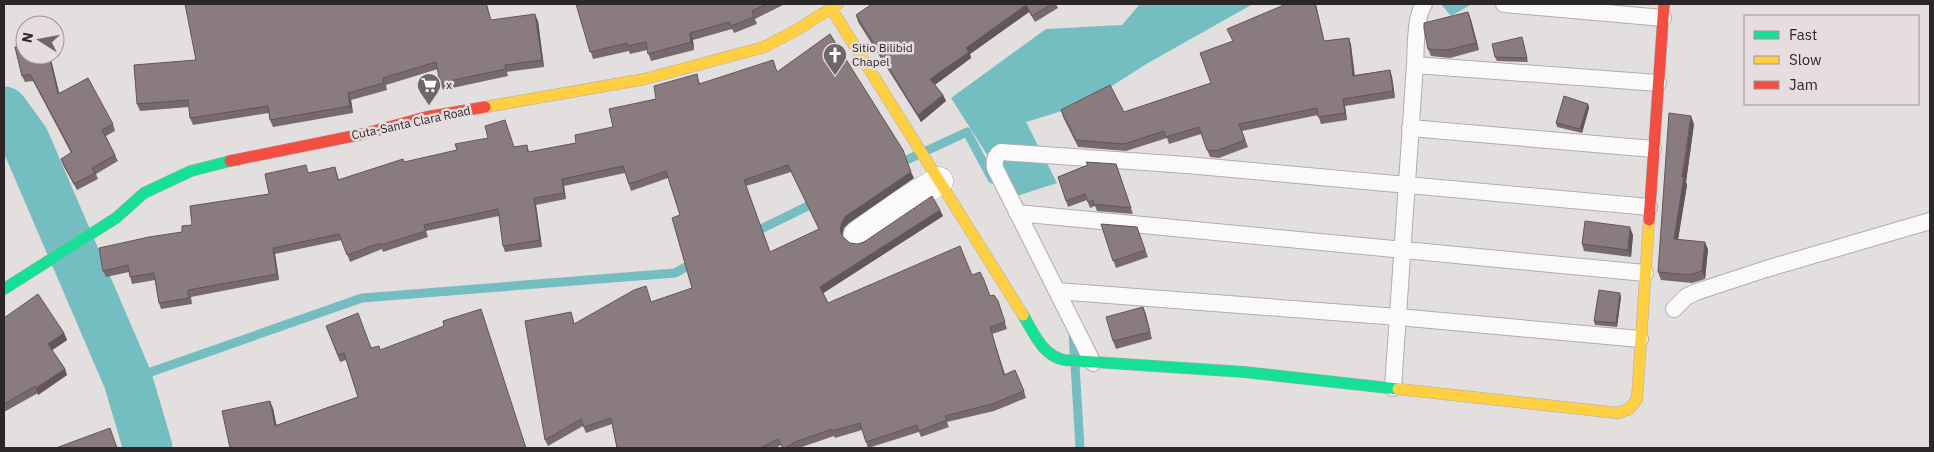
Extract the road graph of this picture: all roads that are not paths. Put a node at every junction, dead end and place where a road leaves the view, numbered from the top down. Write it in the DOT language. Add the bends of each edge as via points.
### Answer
graph roads {
  1 [pos="1424,4"];
  2 [pos="1504,4"];
  3 [pos="835,6"];
  4 [pos="1664,11"];
  5 [pos="1415,65"];
  6 [pos="1658,83"];
  7 [pos="1410,128"];
  8 [pos="1653,149"];
  9 [pos="932,171"];
  10 [pos="1406,186"];
  11 [pos="1649,207"];
  12 [pos="1017,213"];
  13 [pos="1930,221"];
  14 [pos="858,235"];
  15 [pos="1402,249"];
  16 [pos="1645,273"];
  17 [pos="4,289"];
  18 [pos="1057,291"];
  19 [pos="1674,309"];
  20 [pos="1398,317"];
  21 [pos="1640,340"];
  22 [pos="1086,362"];
  23 [pos="1392,388"];
  1 -- 5 [label="lane" via="1419,20"];
  2 -- 4 [label="lane"];
  3 -- 9 [label="street"];
  3 -- 17 [label="street, Cuta-Santa Clara Road" via="764,47 645,79 426,118 191,171 144,192 116,218"];
  4 -- 6 [label="street"];
  5 -- 6 [label="lane"];
  5 -- 7 [label="lane"];
  6 -- 8 [label="street"];
  7 -- 8 [label="lane"];
  7 -- 10 [label="lane"];
  8 -- 11 [label="street"];
  9 -- 14 [label="street" via="903,203"];
  9 -- 22 [label="street" via="1047,354"];
  10 -- 11 [label="lane"];
  10 -- 12 [label="lane" via="1187,165 1001,152 994,159 995,168"];
  10 -- 15 [label="lane"];
  11 -- 16 [label="street"];
  12 -- 15 [label="lane"];
  12 -- 18 [label="lane"];
  13 -- 19 [label="lane" via="1696,292"];
  15 -- 16 [label="lane"];
  15 -- 20 [label="lane"];
  16 -- 21 [label="street"];
  18 -- 20 [label="lane"];
  18 -- 22 [label="lane"];
  20 -- 21 [label="lane"];
  20 -- 23 [label="lane"];
  21 -- 23 [label="street" via="1637,399 1627,411 1618,413"];
  22 -- 23 [label="street" via="1244,372"];
}
